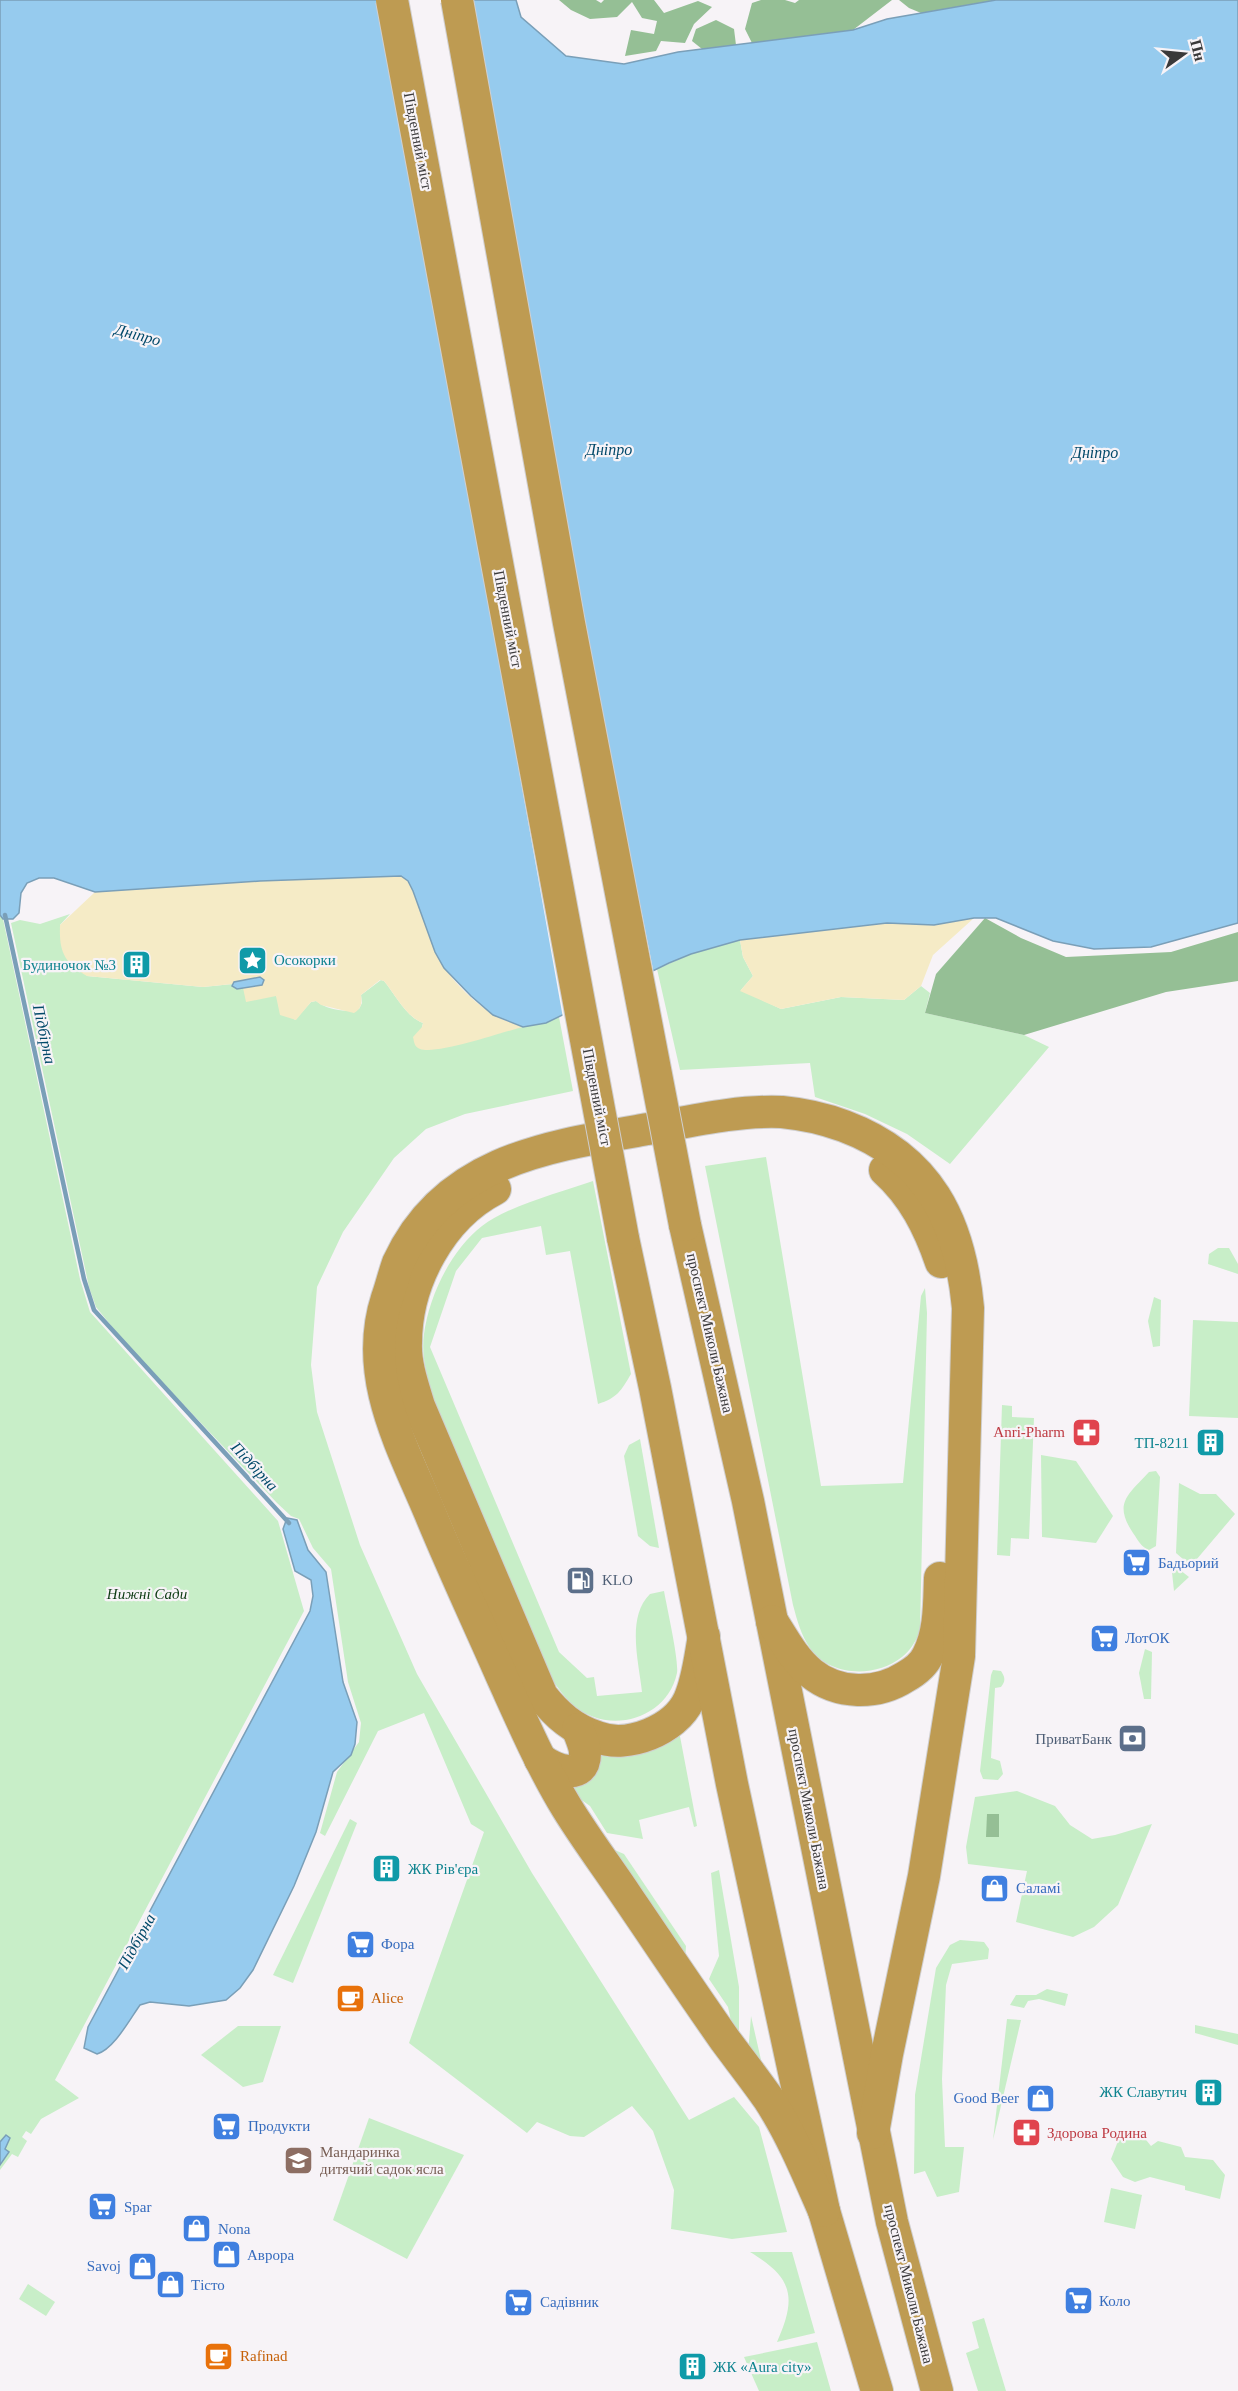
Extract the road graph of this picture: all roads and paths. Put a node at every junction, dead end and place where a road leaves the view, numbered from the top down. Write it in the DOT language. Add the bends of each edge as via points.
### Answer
graph roads {
  1 [pos="392,0"];
  2 [pos="457,0"];
  3 [pos="772,1622"];
  4 [pos="704,1636"];
  5 [pos="578,1729"];
  6 [pos="540,1760"];
  7 [pos="873,2133"];
  8 [pos="824,2211"];
  9 [pos="877,2391"];
  10 [pos="937,2391"];
  1 -- 4 [label="highway, Південний міст, bridge" via="623,1238"];
  2 -- 3 [label="highway, проспект Миколи Бажана, bridge" via="569,623 685,1225"];
  3 -- 5 [label="highway" via="811,1673 829,1684 853,1690 893,1685 914,1672 927,1658 935,1639 947,1312 944,1270 931,1231 909,1196 887,1172 856,1150 820,1136 753,1130 584,1158 493,1190 467,1208 444,1233 425,1263 409,1306 405,1344 410,1376 419,1406 542,1696 558,1715"];
  3 -- 7 [label="highway, проспект Миколи Бажана"];
  4 -- 5 [label="highway" via="697,1678 688,1701 662,1728 622,1740 599,1738"];
  4 -- 8 [label="highway"];
  5 -- 6 [label="highway" via="585,1751 583,1763 576,1769 564,1772"];
  6 -- 7 [label="highway" via="450,1562 380,1382 383,1315 399,1263 445,1199 472,1178 501,1164 566,1144 721,1116 783,1112 834,1122 863,1134 892,1150 934,1193 956,1241 968,1308 958,1656 924,1876"];
  6 -- 8 [label="highway" via="568,1809 769,2099 795,2145"];
  7 -- 10 [label="highway, проспект Миколи Бажана"];
  8 -- 9 [label="highway"];
}
